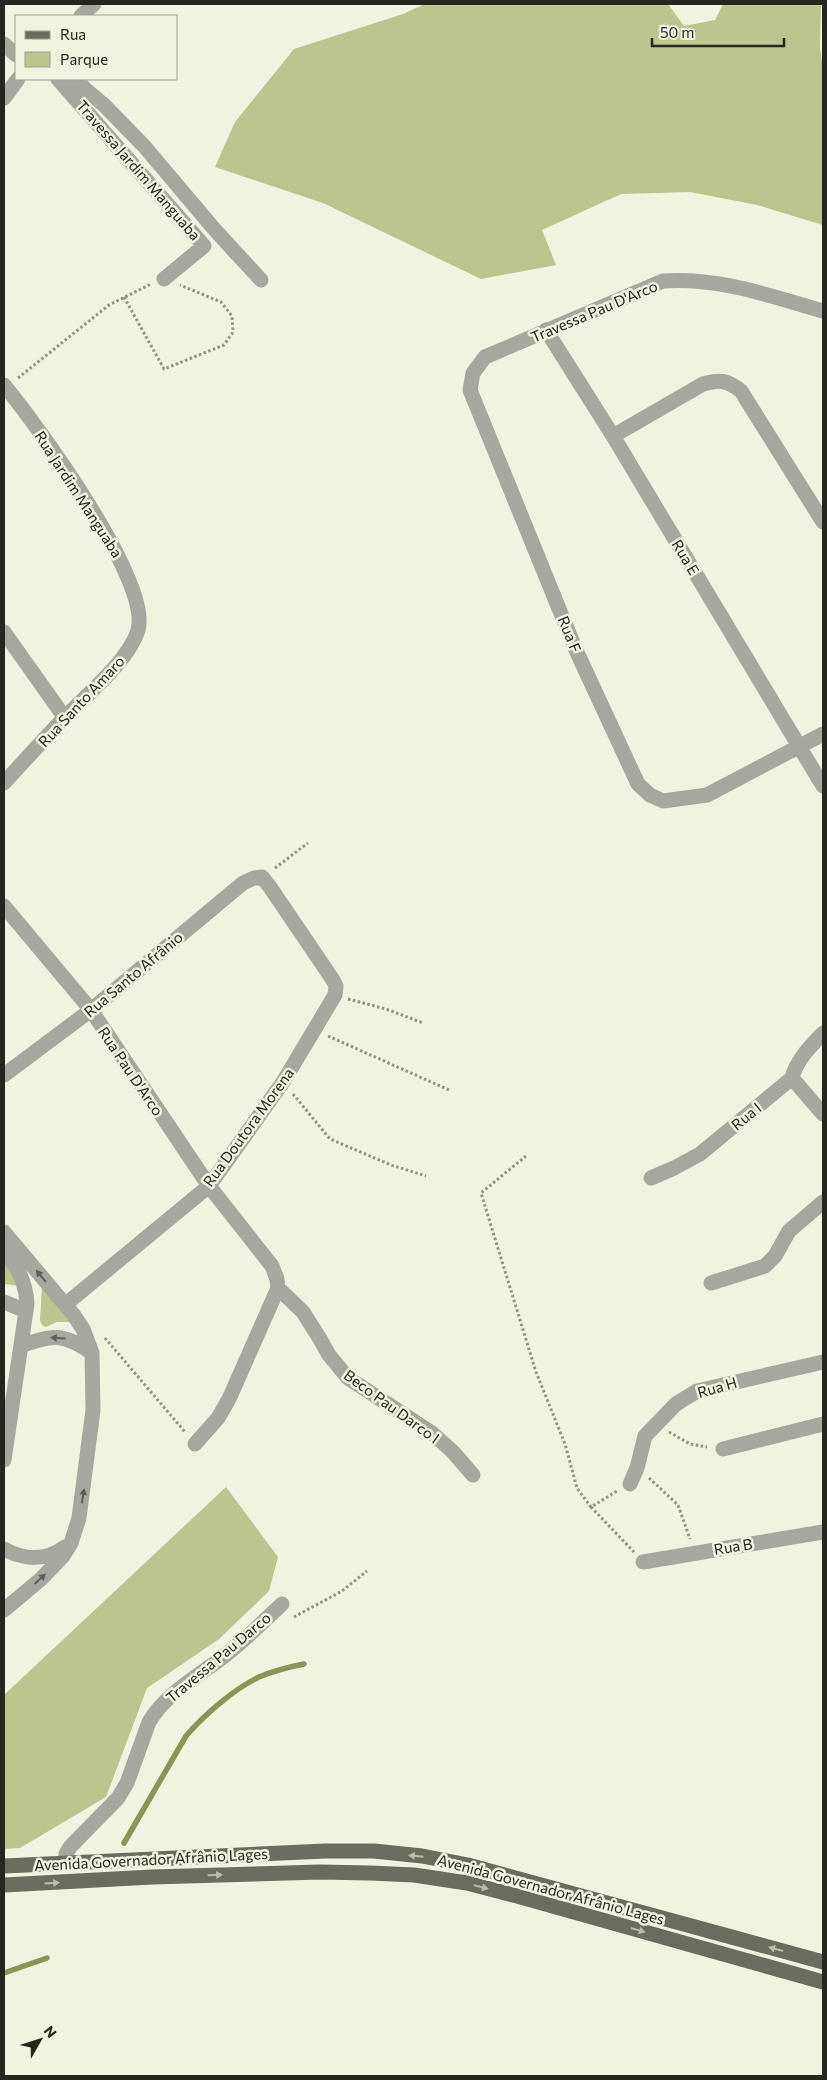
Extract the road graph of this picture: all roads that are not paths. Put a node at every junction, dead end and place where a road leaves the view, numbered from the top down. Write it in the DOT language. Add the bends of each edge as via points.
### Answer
graph roads {
  1 [pos="94,4"];
  2 [pos="82,15"];
  3 [pos="4,44"];
  4 [pos="15,54"];
  5 [pos="17,80"];
  6 [pos="59,80"];
  7 [pos="77,80"];
  8 [pos="4,98"];
  9 [pos="164,279"];
  10 [pos="261,280"];
  11 [pos="823,311"];
  12 [pos="546,330"];
  13 [pos="5,386"];
  14 [pos="480,411"];
  15 [pos="614,436"];
  16 [pos="823,522"];
  17 [pos="139,610"];
  18 [pos="4,632"];
  19 [pos="65,718"];
  20 [pos="823,734"];
  21 [pos="800,747"];
  22 [pos="4,783"];
  23 [pos="823,786"];
  24 [pos="4,906"];
  25 [pos="336,995"];
  26 [pos="91,1010"];
  27 [pos="823,1033"];
  28 [pos="4,1075"];
  29 [pos="792,1078"];
  30 [pos="823,1114"];
  31 [pos="651,1178"];
  32 [pos="209,1186"];
  33 [pos="823,1202"];
  34 [pos="4,1232"];
  35 [pos="4,1252"];
  36 [pos="711,1283"];
  37 [pos="278,1288"];
  38 [pos="72,1299"];
  39 [pos="4,1302"];
  40 [pos="26,1311"];
  41 [pos="21,1346"];
  42 [pos="92,1352"];
  43 [pos="823,1362"];
  44 [pos="823,1424"];
  45 [pos="195,1444"];
  46 [pos="723,1449"];
  47 [pos="4,1460"];
  48 [pos="473,1475"];
  49 [pos="630,1484"];
  50 [pos="823,1532"];
  51 [pos="71,1543"];
  52 [pos="4,1549"];
  53 [pos="643,1562"];
  54 [pos="282,1604"];
  55 [pos="4,1610"];
  56 [pos="65,1863"];
  57 [pos="4,1866"];
  58 [pos="4,1885"];
  59 [pos="823,1962"];
  60 [pos="823,1982"];
  1 -- 2 [label="street"];
  3 -- 4 [label="street"];
  5 -- 8 [label="street"];
  6 -- 9 [label="street, Travessa Jardim Manguaba" via="204,246"];
  7 -- 10 [label="street" via="144,146"];
  11 -- 12 [label="street, Travessa Pau D'Arco" via="727,284 689,279 663,281"];
  12 -- 14 [label="street, Travessa Pau D'Arco" via="485,357 478,365 470,380 470,390"];
  12 -- 15 [label="street, Rua E"];
  13 -- 17 [label="street, Rua Jardim Manguaba" via="58,455 122,562"];
  14 -- 21 [label="street, Rua F" via="575,648 638,784 662,801 706,795"];
  15 -- 16 [label="street" via="703,384 717,379 729,382 741,391"];
  15 -- 21 [label="street, Rua E"];
  17 -- 19 [label="street, Rua Santo Amaro" via="139,628 129,649"];
  18 -- 19 [label="street"];
  19 -- 22 [label="street, Rua Santo Amaro"];
  20 -- 21 [label="street, Rua F"];
  21 -- 23 [label="street, Rua E"];
  24 -- 26 [label="street, Rua Pau D'Arco"];
  25 -- 26 [label="street, Rua Santo Afrânio" via="333,980 262,877 243,883"];
  25 -- 32 [label="street, Rua Doutora Morena" via="283,1082"];
  26 -- 28 [label="street, Rua Santo Afrânio"];
  26 -- 32 [label="street, Rua Pau D'Arco"];
  27 -- 29 [label="street, Rua I" via="803,1054"];
  29 -- 30 [label="street"];
  29 -- 31 [label="street, Rua I" via="700,1154"];
  32 -- 37 [label="street, Rua Pau D'Arco" via="272,1266"];
  32 -- 38 [label="street, Rua Doutora Morena"];
  33 -- 36 [label="street" via="789,1231 775,1256 765,1266"];
  42 -- 34 [label="street, one-way" via="73,1314"];
  35 -- 40 [label="street" via="21,1275 26,1291"];
  37 -- 45 [label="street" via="229,1399 218,1418"];
  37 -- 48 [label="street, Beco Pau Darco I" via="303,1312 329,1356 348,1378 432,1433"];
  39 -- 40 [label="street"];
  40 -- 41 [label="street"];
  42 -- 41 [label="street, one-way" via="73,1340 59,1338 40,1339"];
  41 -- 47 [label="street"];
  51 -- 42 [label="street, one-way" via="86,1476 93,1410"];
  43 -- 49 [label="street, Rua H" via="697,1391 676,1404 644,1436"];
  44 -- 46 [label="street"];
  50 -- 53 [label="street, Rua B"];
  51 -- 52 [label="street" via="50,1556 31,1558"];
  55 -- 51 [label="street, one-way" via="41,1579"];
  54 -- 56 [label="street, Travessa Pau Darco" via="234,1649 167,1699 154,1713 127,1783 118,1798 70,1848"];
  56 -- 57 [label="main road, Avenida Governador Afrânio Lages"];
  59 -- 56 [label="main road, Avenida Governador Afrânio Lages, one-way" via="518,1878 422,1856 325,1851"];
  58 -- 60 [label="main road, Avenida Governador Afrânio Lages, one-way" via="320,1872 414,1875 467,1883 517,1896"];
}
